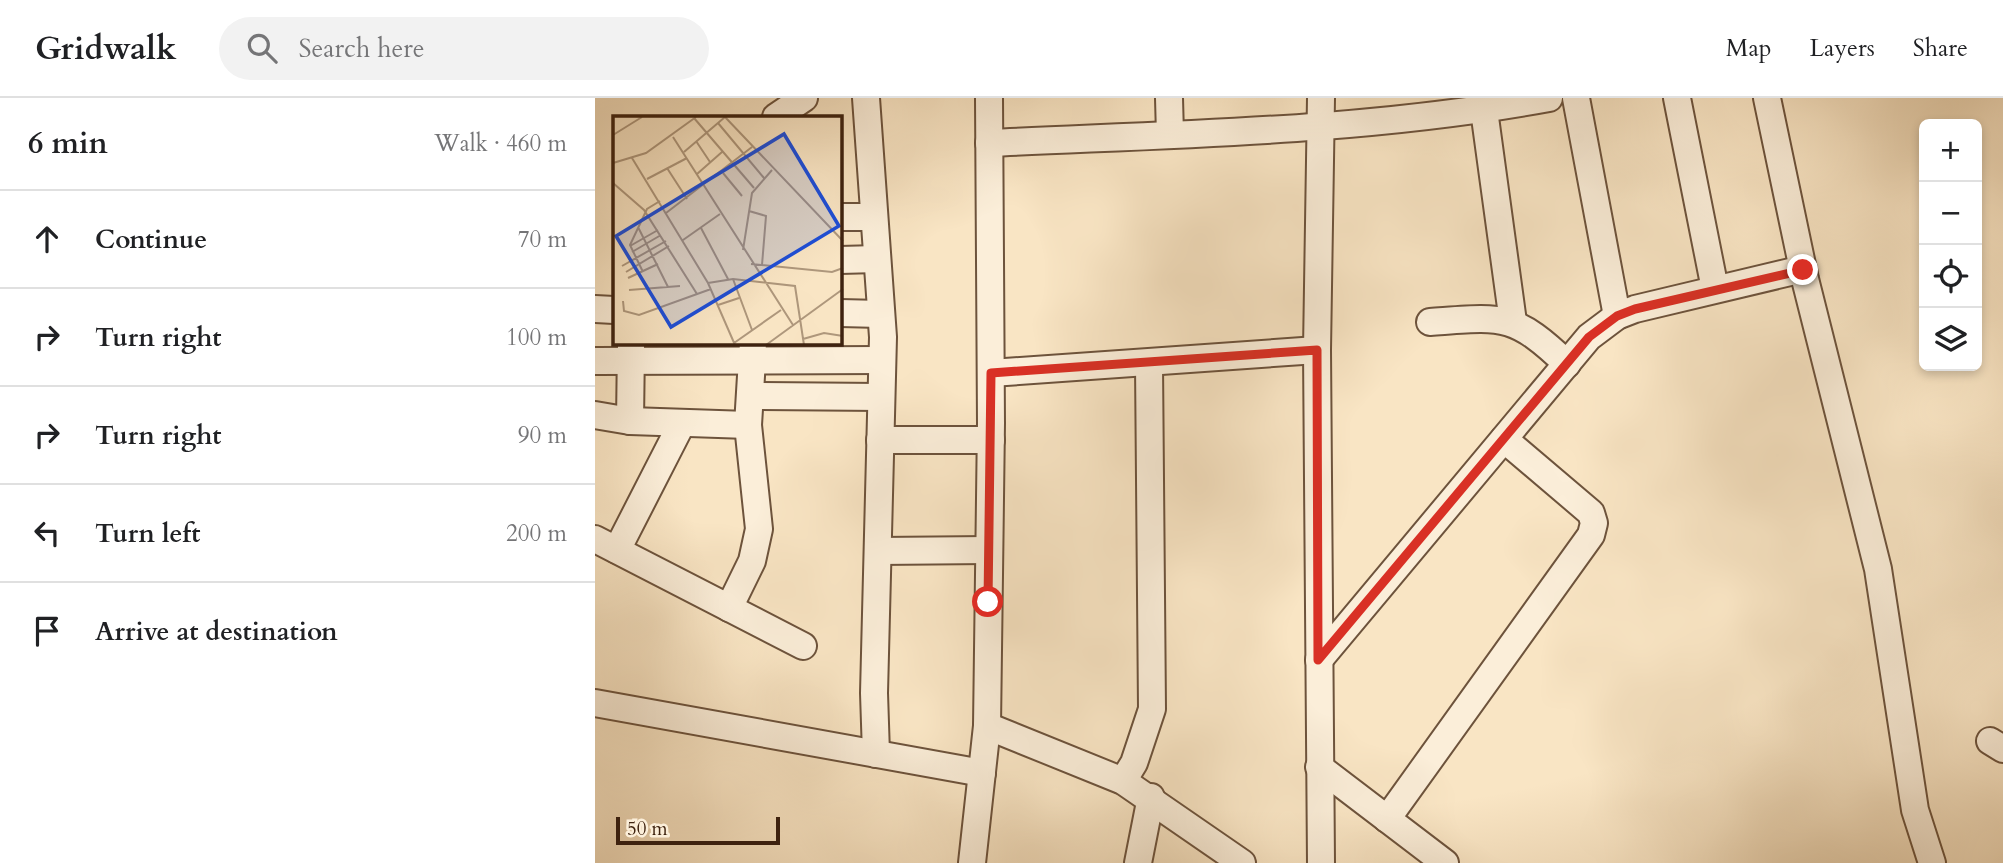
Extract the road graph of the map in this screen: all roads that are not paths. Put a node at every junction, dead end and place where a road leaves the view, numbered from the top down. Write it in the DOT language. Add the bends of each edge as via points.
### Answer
graph roads {
  1 [pos="804,98"];
  2 [pos="866,98"];
  3 [pos="989,98"];
  4 [pos="1169,98"];
  5 [pos="1321,98"];
  6 [pos="1549,98"];
  7 [pos="1576,98"];
  8 [pos="1677,98"];
  9 [pos="1767,98"];
  10 [pos="1484,110"];
  11 [pos="777,116"];
  12 [pos="1321,127"];
  13 [pos="1170,135"];
  14 [pos="989,143"];
  15 [pos="842,217"];
  16 [pos="874,217"];
  17 [pos="842,260"];
  18 [pos="877,260"];
  19 [pos="1803,270"];
  20 [pos="1715,289"];
  21 [pos="595,309"];
  22 [pos="613,310"];
  23 [pos="842,313"];
  24 [pos="881,314"];
  25 [pos="1617,316"];
  26 [pos="1430,322"];
  27 [pos="1513,322"];
  28 [pos="1317,350"];
  29 [pos="631,352"];
  30 [pos="752,352"];
  31 [pos="882,360"];
  32 [pos="595,361"];
  33 [pos="1149,364"];
  34 [pos="1567,364"];
  35 [pos="991,373"];
  36 [pos="750,396"];
  37 [pos="881,397"];
  38 [pos="595,415"];
  39 [pos="629,421"];
  40 [pos="682,423"];
  41 [pos="748,425"];
  42 [pos="1504,439"];
  43 [pos="880,440"];
  44 [pos="991,440"];
  45 [pos="606,544"];
  46 [pos="989,550"];
  47 [pos="877,551"];
  48 [pos="729,608"];
  49 [pos="803,646"];
  50 [pos="1318,660"];
  51 [pos="595,703"];
  52 [pos="987,726"];
  53 [pos="876,754"];
  54 [pos="1319,767"];
  55 [pos="982,773"];
  56 [pos="1123,781"];
  57 [pos="1151,797"];
  58 [pos="1387,819"];
  59 [pos="972,863"];
  60 [pos="1138,863"];
  61 [pos="1242,863"];
  62 [pos="1321,863"];
  63 [pos="1445,863"];
  64 [pos="1932,863"];
  1 -- 11 [label="street"];
  2 -- 16 [label="street"];
  3 -- 14 [label="street"];
  4 -- 13 [label="street"];
  5 -- 12 [label="street"];
  6 -- 10 [label="street"];
  7 -- 25 [label="street"];
  8 -- 20 [label="street"];
  9 -- 19 [label="street"];
  10 -- 12 [label="street"];
  10 -- 27 [label="street"];
  12 -- 13 [label="street"];
  12 -- 28 [label="street"];
  13 -- 14 [label="street"];
  14 -- 35 [label="street"];
  15 -- 16 [label="street"];
  16 -- 18 [label="street"];
  17 -- 18 [label="street"];
  18 -- 24 [label="street"];
  19 -- 20 [label="street"];
  19 -- 64 [label="street" via="1878,569 1915,810"];
  20 -- 25 [label="street"];
  21 -- 22 [label="street"];
  23 -- 24 [label="street"];
  24 -- 31 [label="street"];
  25 -- 34 [label="street" via="1589,337"];
  26 -- 27 [label="street" via="1491,318"];
  27 -- 34 [label="street" via="1542,340"];
  28 -- 33 [label="street"];
  28 -- 50 [label="street"];
  29 -- 30 [label="street"];
  29 -- 32 [label="street"];
  29 -- 39 [label="street"];
  30 -- 31 [label="street"];
  30 -- 36 [label="street"];
  31 -- 37 [label="street"];
  33 -- 35 [label="street"];
  33 -- 56 [label="street" via="1152,709"];
  34 -- 42 [label="street"];
  35 -- 44 [label="street"];
  36 -- 37 [label="street"];
  36 -- 41 [label="street"];
  37 -- 43 [label="street"];
  38 -- 39 [label="street"];
  39 -- 40 [label="street"];
  40 -- 41 [label="street"];
  40 -- 45 [label="street"];
  41 -- 48 [label="street" via="758,539"];
  42 -- 50 [label="street"];
  42 -- 58 [label="street" via="1591,513 1591,535"];
  43 -- 44 [label="street"];
  43 -- 47 [label="street"];
  44 -- 46 [label="street"];
  45 -- 48 [label="street"];
  46 -- 47 [label="street"];
  46 -- 52 [label="street"];
  47 -- 53 [label="street"];
  48 -- 49 [label="street"];
  50 -- 54 [label="street"];
  51 -- 53 [label="street"];
  52 -- 55 [label="street"];
  52 -- 56 [label="street"];
  53 -- 55 [label="street"];
  54 -- 58 [label="street"];
  54 -- 62 [label="street"];
  55 -- 59 [label="street"];
  56 -- 57 [label="street"];
  57 -- 60 [label="street"];
  57 -- 61 [label="street"];
  58 -- 63 [label="street"];
}
